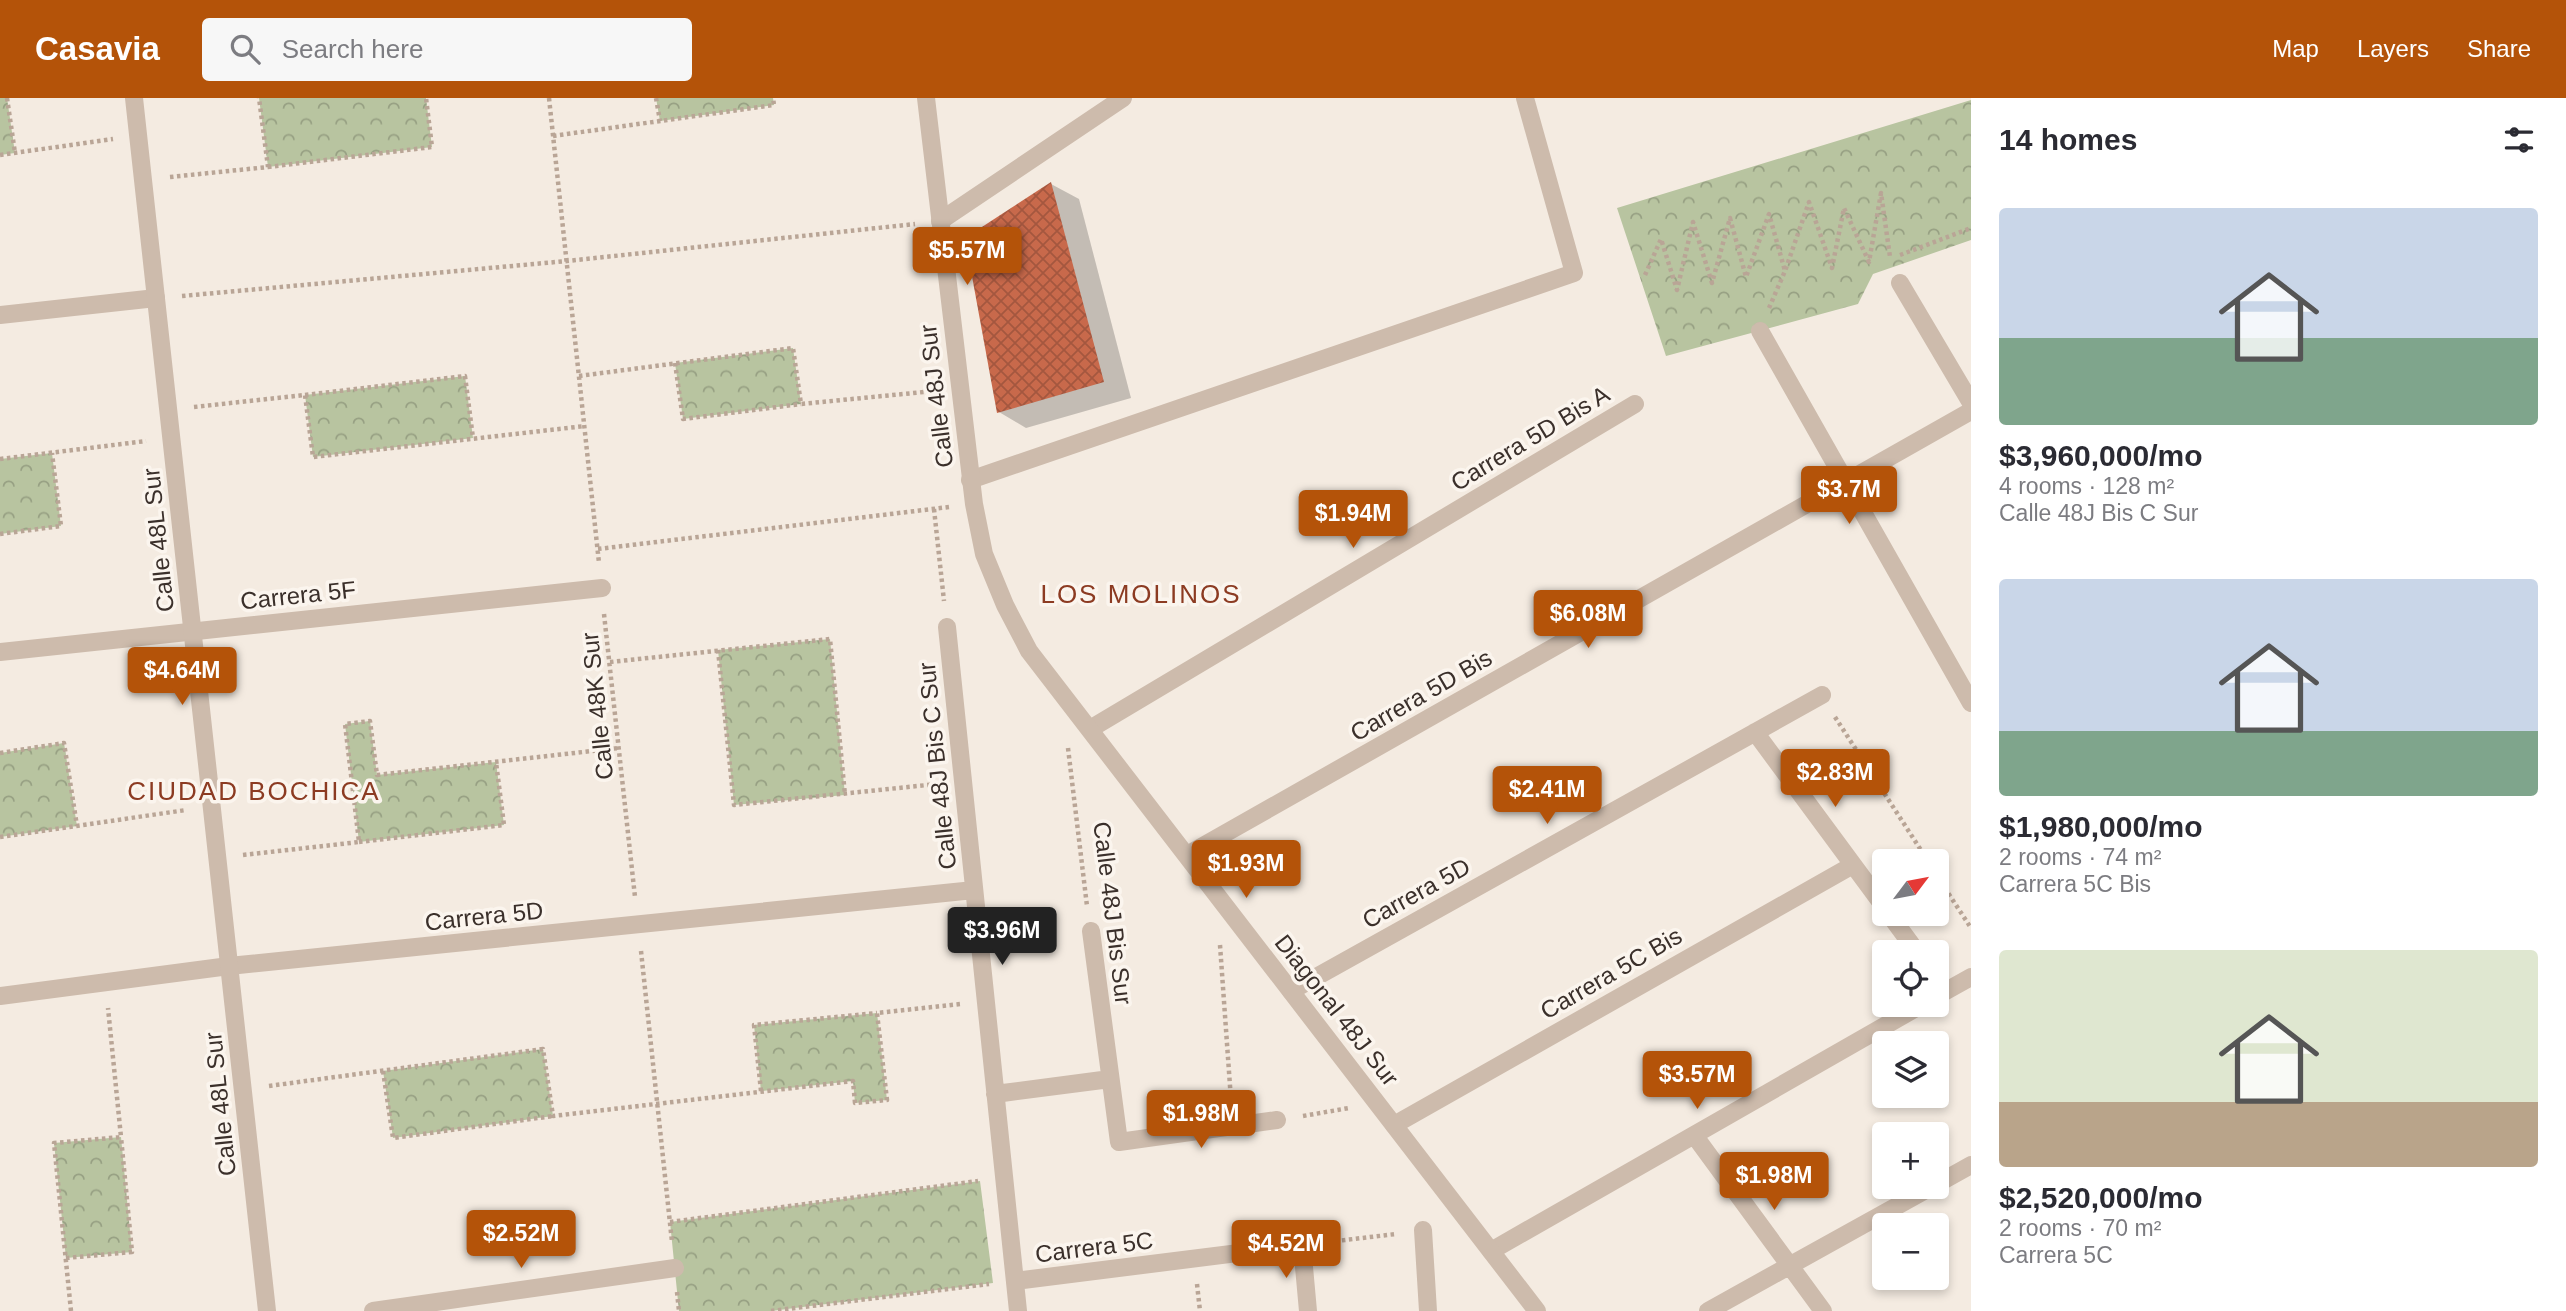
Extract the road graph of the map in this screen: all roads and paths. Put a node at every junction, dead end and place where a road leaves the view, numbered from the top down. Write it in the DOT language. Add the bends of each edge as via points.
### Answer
graph roads {
  1 [pos="7,98"];
  2 [pos="134,98"];
  3 [pos="259,98"];
  4 [pos="426,98"];
  5 [pos="549,98"];
  6 [pos="656,98"];
  7 [pos="774,98"];
  8 [pos="926,98"];
  9 [pos="1123,98"];
  10 [pos="1525,98"];
  11 [pos="660,121"];
  12 [pos="138,135"];
  13 [pos="553,136"];
  14 [pos="15,153"];
  15 [pos="0,155"];
  16 [pos="268,167"];
  17 [pos="143,180"];
  18 [pos="940,221"];
  19 [pos="1971,228"];
  20 [pos="567,261"];
  21 [pos="1784,271"];
  22 [pos="1645,275"];
  23 [pos="1900,283"];
  24 [pos="156,298"];
  25 [pos="0,315"];
  26 [pos="1760,331"];
  27 [pos="675,363"];
  28 [pos="579,376"];
  29 [pos="960,389"];
  30 [pos="305,395"];
  31 [pos="1971,403"];
  32 [pos="801,404"];
  33 [pos="1635,404"];
  34 [pos="168,410"];
  35 [pos="1971,411"];
  36 [pos="585,426"];
  37 [pos="171,438"];
  38 [pos="473,438"];
  39 [pos="52,453"];
  40 [pos="0,459"];
  41 [pos="970,480"];
  42 [pos="1846,482"];
  43 [pos="974,504"];
  44 [pos="934,509"];
  45 [pos="0,534"];
  46 [pos="598,549"];
  47 [pos="602,588"];
  48 [pos="947,626"];
  49 [pos="193,631"];
  50 [pos="718,650"];
  51 [pos="0,652"];
  52 [pos="610,662"];
  53 [pos="1822,695"];
  54 [pos="1971,703"];
  55 [pos="1090,729"];
  56 [pos="1755,732"];
  57 [pos="1067,744"];
  58 [pos="619,748"];
  59 [pos="0,753"];
  60 [pos="496,762"];
  61 [pos="962,781"];
  62 [pos="845,794"];
  63 [pos="212,807"];
  64 [pos="77,827"];
  65 [pos="0,838"];
  66 [pos="359,842"];
  67 [pos="1920,849"];
  68 [pos="1187,855"];
  69 [pos="218,857"];
  70 [pos="1853,865"];
  71 [pos="974,890"];
  72 [pos="1872,891"];
  73 [pos="1217,894"];
  74 [pos="1950,896"];
  75 [pos="638,925"];
  76 [pos="1971,928"];
  77 [pos="1091,931"];
  78 [pos="229,966"];
  79 [pos="1971,977"];
  80 [pos="106,983"];
  81 [pos="1949,986"];
  82 [pos="1291,991"];
  83 [pos="0,996"];
  84 [pos="986,1002"];
  85 [pos="877,1013"];
  86 [pos="1900,1017"];
  87 [pos="383,1071"];
  88 [pos="1110,1079"];
  89 [pos="243,1089"];
  90 [pos="761,1091"];
  91 [pos="995,1094"];
  92 [pos="657,1102"];
  93 [pos="1378,1104"];
  94 [pos="553,1116"];
  95 [pos="1278,1120"];
  96 [pos="1394,1125"];
  97 [pos="1233,1126"];
  98 [pos="1694,1135"];
  99 [pos="121,1137"];
  100 [pos="1971,1166"];
  101 [pos="1004,1178"];
  102 [pos="1949,1178"];
  103 [pos="1910,1199"];
  104 [pos="670,1222"];
  105 [pos="1423,1230"];
  106 [pos="1303,1245"];
  107 [pos="1491,1251"];
  108 [pos="66,1258"];
  109 [pos="1790,1265"];
  110 [pos="675,1268"];
  111 [pos="1015,1281"];
  112 [pos="71,1311"];
  113 [pos="267,1311"];
  114 [pos="373,1311"];
  115 [pos="679,1311"];
  116 [pos="771,1311"];
  117 [pos="1018,1311"];
  118 [pos="1308,1311"];
  119 [pos="1428,1311"];
  120 [pos="1537,1311"];
  121 [pos="1708,1311"];
  122 [pos="1823,1311"];
  1 -- 14 [label="path"];
  2 -- 12 [label="street, Calle 48L Sur"];
  3 -- 16 [label="path"];
  4 -- 16 [label="path" via="432,147"];
  5 -- 13 [label="path, Calle 48K Sur"];
  6 -- 11 [label="path"];
  7 -- 11 [label="path" via="774,105"];
  8 -- 18 [label="street, Calle 48J Sur"];
  9 -- 18 [label="street"];
  10 -- 41 [label="street" via="1574,273"];
  11 -- 13 [label="path"];
  12 -- 14 [label="path"];
  12 -- 17 [label="street, Calle 48L Sur"];
  13 -- 20 [label="path, Calle 48K Sur"];
  14 -- 15 [label="path"];
  16 -- 17 [label="path"];
  17 -- 24 [label="street, Calle 48L Sur"];
  18 -- 20 [label="path"];
  18 -- 29 [label="street, Calle 48J Sur"];
  19 -- 21 [label="path" via="1890,259 1881,193 1869,262 1843,208 1832,268 1809,202"];
  20 -- 24 [label="path"];
  20 -- 28 [label="path, Calle 48K Sur"];
  21 -- 22 [label="path" via="1769,214 1746,277 1730,218 1712,283 1693,222 1677,290 1661,239"];
  21 -- 26 [label="path"];
  23 -- 31 [label="street"];
  24 -- 25 [label="street"];
  24 -- 34 [label="street, Calle 48L Sur"];
  26 -- 42 [label="street"];
  27 -- 28 [label="path"];
  27 -- 32 [label="path" via="793,348"];
  27 -- 32 [label="path" via="683,419"];
  28 -- 36 [label="path, Calle 48K Sur"];
  29 -- 32 [label="path"];
  29 -- 41 [label="street, Calle 48J Sur"];
  30 -- 34 [label="path"];
  30 -- 38 [label="path" via="313,457"];
  30 -- 38 [label="path" via="465,376"];
  33 -- 55 [label="street, Carrera 5D Bis A"];
  34 -- 37 [label="street, Calle 48L Sur"];
  35 -- 42 [label="street, Carrera 5D Bis"];
  36 -- 38 [label="path"];
  36 -- 46 [label="path, Calle 48K Sur"];
  37 -- 39 [label="path"];
  37 -- 49 [label="street, Calle 48L Sur"];
  39 -- 40 [label="path"];
  39 -- 45 [label="path" via="61,526"];
  41 -- 43 [label="street, Diagonal 48J Sur"];
  42 -- 54 [label="street"];
  42 -- 68 [label="street, Carrera 5D Bis"];
  43 -- 44 [label="path"];
  43 -- 55 [label="street, Diagonal 48J Sur" via="984,554 1005,605 1029,651"];
  44 -- 46 [label="path"];
  44 -- 48 [label="path, Calle 48J Bis C Sur"];
  46 -- 47 [label="path, Calle 48K Sur"];
  47 -- 49 [label="street, Carrera 5F"];
  47 -- 52 [label="path, Calle 48K Sur"];
  48 -- 61 [label="street, Calle 48J Bis C Sur"];
  49 -- 51 [label="street, Carrera 5F"];
  49 -- 63 [label="street, Calle 48L Sur"];
  50 -- 52 [label="path"];
  50 -- 62 [label="path" via="734,805"];
  50 -- 62 [label="path" via="830,639"];
  52 -- 58 [label="path, Calle 48K Sur"];
  53 -- 56 [label="street, Carrera 5D"];
  53 -- 67 [label="path"];
  55 -- 68 [label="street, Diagonal 48J Sur"];
  56 -- 70 [label="street"];
  56 -- 82 [label="street, Carrera 5D"];
  57 -- 77 [label="path, Calle 48J Bis Sur"];
  58 -- 60 [label="path"];
  58 -- 75 [label="path, Calle 48K Sur"];
  59 -- 64 [label="path" via="64,743"];
  60 -- 66 [label="path" via="504,825"];
  60 -- 66 [label="path" via="377,775 370,721 345,724"];
  61 -- 62 [label="path"];
  61 -- 71 [label="street, Calle 48J Bis C Sur"];
  63 -- 64 [label="path"];
  63 -- 69 [label="street, Calle 48L Sur"];
  64 -- 65 [label="path"];
  66 -- 69 [label="path"];
  68 -- 73 [label="street, Diagonal 48J Sur"];
  69 -- 78 [label="street, Calle 48L Sur"];
  70 -- 72 [label="street"];
  70 -- 96 [label="street, Carrera 5C Bis"];
  71 -- 75 [label="street, Carrera 5D"];
  71 -- 84 [label="street, Calle 48J Bis C Sur"];
  73 -- 82 [label="street, Diagonal 48J Sur"];
  73 -- 97 [label="path"];
  74 -- 76 [label="path"];
  75 -- 78 [label="street, Carrera 5D"];
  75 -- 92 [label="path, Calle 48K Sur"];
  77 -- 88 [label="street, Calle 48J Bis Sur"];
  78 -- 80 [label="street, Carrera 5D"];
  78 -- 89 [label="street, Calle 48L Sur"];
  79 -- 81 [label="street"];
  80 -- 83 [label="street, Carrera 5D"];
  80 -- 99 [label="path"];
  82 -- 93 [label="street, Diagonal 48J Sur"];
  84 -- 85 [label="path"];
  84 -- 91 [label="street, Calle 48J Bis C Sur"];
  85 -- 90 [label="path" via="754,1025"];
  85 -- 90 [label="path" via="887,1100 855,1103 853,1082"];
  86 -- 98 [label="street"];
  87 -- 89 [label="path"];
  87 -- 94 [label="path" via="543,1049"];
  87 -- 94 [label="path" via="393,1138"];
  88 -- 91 [label="street"];
  88 -- 97 [label="street, Calle 48J Bis Sur" via="1119,1142"];
  89 -- 113 [label="street, Calle 48L Sur"];
  90 -- 92 [label="path"];
  91 -- 101 [label="street, Calle 48J Bis C Sur"];
  92 -- 94 [label="path"];
  92 -- 104 [label="path, Calle 48K Sur"];
  93 -- 95 [label="path"];
  93 -- 96 [label="street, Diagonal 48J Sur"];
  95 -- 97 [label="street"];
  96 -- 107 [label="street, Diagonal 48J Sur"];
  98 -- 107 [label="street"];
  98 -- 109 [label="street"];
  99 -- 108 [label="path" via="132,1252"];
  99 -- 108 [label="path" via="54,1143"];
  100 -- 102 [label="street"];
  101 -- 104 [label="path"];
  101 -- 111 [label="street, Calle 48J Bis C Sur"];
  103 -- 109 [label="street"];
  104 -- 110 [label="path, Calle 48K Sur"];
  105 -- 106 [label="path"];
  105 -- 119 [label="street"];
  106 -- 111 [label="street, Carrera 5C"];
  106 -- 118 [label="street"];
  107 -- 120 [label="street, Diagonal 48J Sur"];
  108 -- 112 [label="path"];
  109 -- 121 [label="street"];
  109 -- 122 [label="street"];
  110 -- 114 [label="street"];
  110 -- 115 [label="path, Calle 48K Sur"];
  111 -- 116 [label="path, Carrera 5C"];
  111 -- 117 [label="street, Calle 48J Bis C Sur"];
}
